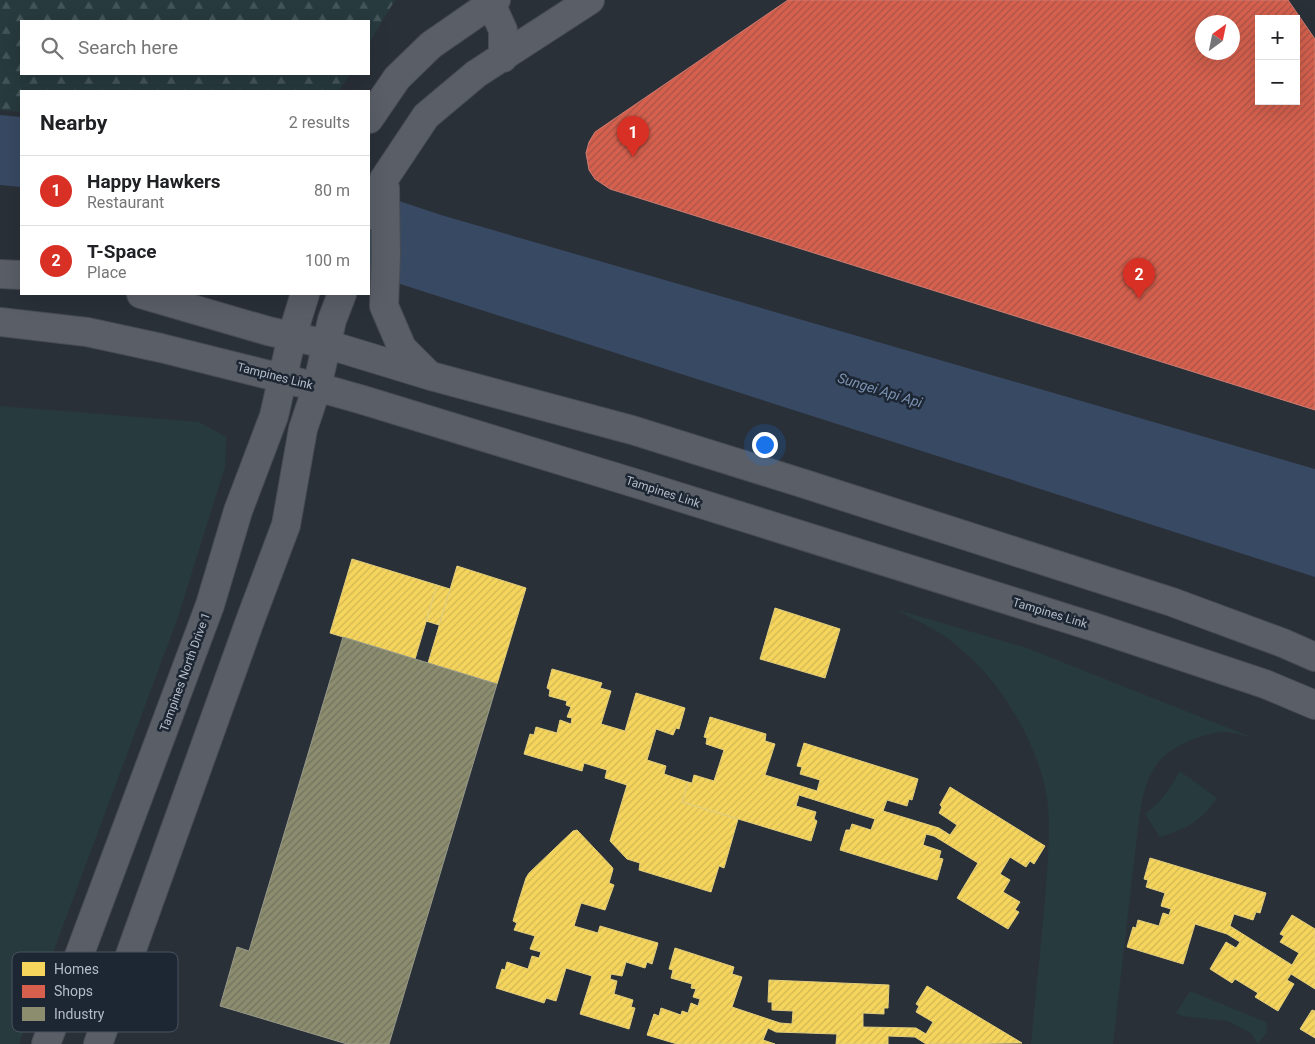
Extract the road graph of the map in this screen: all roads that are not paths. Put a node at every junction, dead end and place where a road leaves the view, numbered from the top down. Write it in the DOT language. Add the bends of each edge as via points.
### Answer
graph roads {
  1 [pos="590,0"];
  2 [pos="493,2"];
  3 [pos="503,58"];
  4 [pos="370,118"];
  5 [pos="384,179"];
  6 [pos="370,213"];
  7 [pos="0,274"];
  8 [pos="20,275"];
  9 [pos="144,295"];
  10 [pos="305,295"];
  11 [pos="342,295"];
  12 [pos="0,322"];
  13 [pos="292,336"];
  14 [pos="326,344"];
  15 [pos="431,376"];
  16 [pos="281,379"];
  17 [pos="316,387"];
  18 [pos="1283,643"];
  19 [pos="1315,657"];
  20 [pos="1315,667"];
  21 [pos="1315,705"];
  22 [pos="80,952"];
  23 [pos="131,952"];
  24 [pos="50,1032"];
  25 [pos="102,1032"];
  26 [pos="46,1044"];
  27 [pos="98,1044"];
  1 -- 3 [label="street"];
  2 -- 3 [label="street" via="503,30"];
  2 -- 4 [label="street" via="431,44 397,78"];
  3 -- 5 [label="street" via="476,74 426,116"];
  5 -- 6 [label="street"];
  5 -- 15 [label="street" via="384,306 402,348"];
  7 -- 8 [label="street"];
  9 -- 13 [label="street"];
  10 -- 13 [label="street, Tampines North Drive 1"];
  11 -- 14 [label="street"];
  12 -- 16 [label="street, Tampines Link" via="87,332"];
  13 -- 14 [label="street"];
  13 -- 16 [label="street, Tampines North Drive 1"];
  14 -- 15 [label="street"];
  14 -- 17 [label="street"];
  15 -- 18 [label="street" via="632,430 796,481 1162,599"];
  16 -- 17 [label="street, Tampines Link"];
  16 -- 22 [label="street, Tampines North Drive 1" via="274,416 238,511 210,605"];
  17 -- 21 [label="street, Tampines Link" via="642,484 1265,684"];
  17 -- 23 [label="street" via="303,429 286,525"];
  18 -- 19 [label="street"];
  18 -- 20 [label="street"];
  24 -- 26 [label="street, Tampines North Drive 1"];
  25 -- 27 [label="street"];
}
